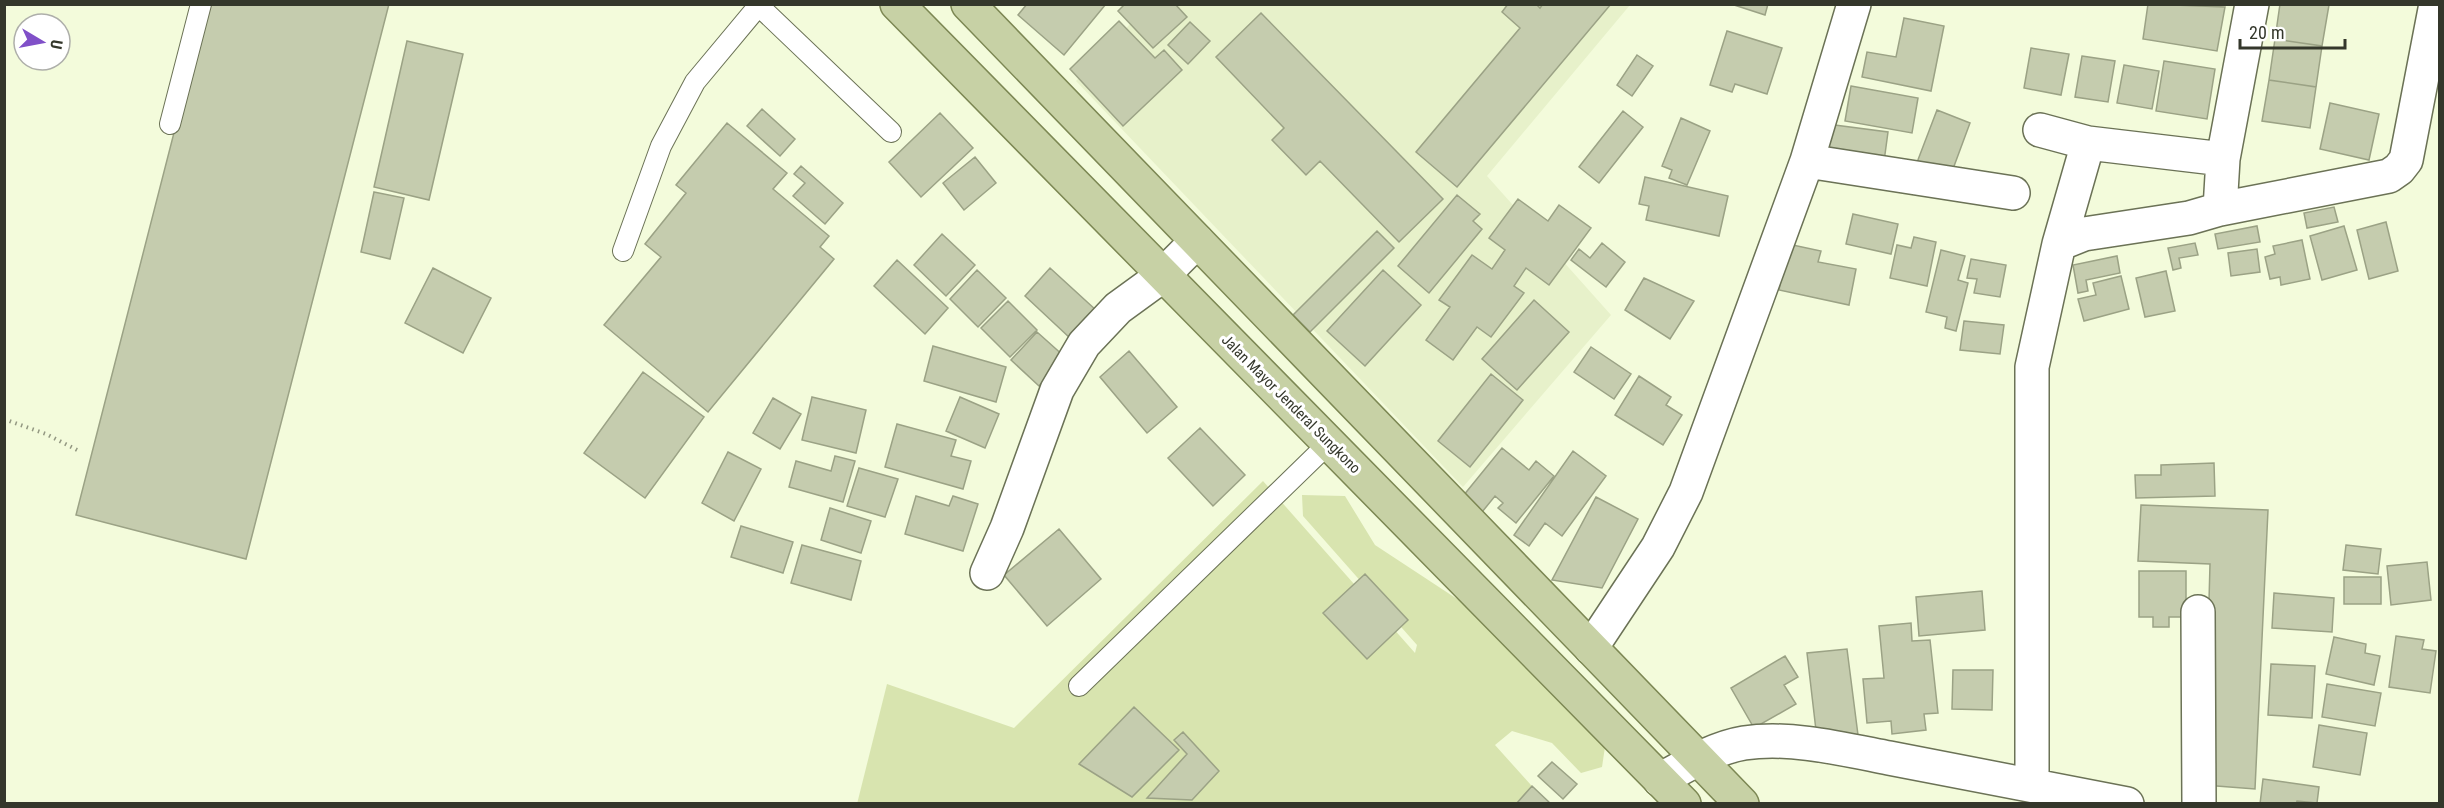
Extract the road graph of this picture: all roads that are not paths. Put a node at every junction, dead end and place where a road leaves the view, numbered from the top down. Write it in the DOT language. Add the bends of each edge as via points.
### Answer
graph roads {
  1 [pos="201,4"];
  2 [pos="897,4"];
  3 [pos="968,4"];
  4 [pos="1854,4"];
  5 [pos="2252,4"];
  6 [pos="2436,4"];
  7 [pos="760,5"];
  8 [pos="170,124"];
  9 [pos="2040,130"];
  10 [pos="891,132"];
  11 [pos="2088,143"];
  12 [pos="2223,159"];
  13 [pos="1807,161"];
  14 [pos="2013,193"];
  15 [pos="2220,209"];
  16 [pos="1197,241"];
  17 [pos="2059,244"];
  18 [pos="623,251"];
  19 [pos="1162,276"];
  20 [pos="1385,435"];
  21 [pos="1329,443"];
  22 [pos="1353,467"];
  23 [pos="987,573"];
  24 [pos="2198,612"];
  25 [pos="1591,648"];
  26 [pos="1079,686"];
  27 [pos="1700,758"];
  28 [pos="1660,780"];
  29 [pos="2032,784"];
  30 [pos="1684,804"];
  31 [pos="1742,804"];
  32 [pos="2127,804"];
  33 [pos="2199,804"];
  1 -- 8 [label="lane"];
  2 -- 19 [label="main road, Jalan Mayor Jenderal Sungkono"];
  3 -- 16 [label="main road"];
  4 -- 13 [label="street"];
  5 -- 12 [label="street"];
  6 -- 15 [label="street" via="2406,160 2399,169 2389,176"];
  7 -- 10 [label="lane"];
  7 -- 18 [label="lane" via="695,82 661,146"];
  9 -- 11 [label="street"];
  11 -- 12 [label="street"];
  11 -- 17 [label="street"];
  12 -- 15 [label="street"];
  13 -- 14 [label="street"];
  13 -- 25 [label="street" via="1686,492 1658,546"];
  15 -- 17 [label="street" via="2189,218 2084,234"];
  16 -- 19 [label="street"];
  16 -- 20 [label="main road"];
  17 -- 29 [label="street" via="2032,367"];
  19 -- 21 [label="main road, Jalan Mayor Jenderal Sungkono"];
  19 -- 23 [label="street" via="1118,308 1084,344 1073,362 1057,390"];
  20 -- 22 [label="main road"];
  20 -- 25 [label="main road"];
  21 -- 22 [label="main road, Jalan Mayor Jenderal Sungkono"];
  21 -- 26 [label="lane"];
  22 -- 28 [label="main road, Jalan Mayor Jenderal Sungkono"];
  24 -- 33 [label="street"];
  25 -- 27 [label="main road"];
  27 -- 28 [label="street"];
  27 -- 29 [label="street" via="1745,743 1787,742"];
  27 -- 31 [label="main road"];
  28 -- 30 [label="main road, Jalan Mayor Jenderal Sungkono"];
  29 -- 32 [label="street"];
}
